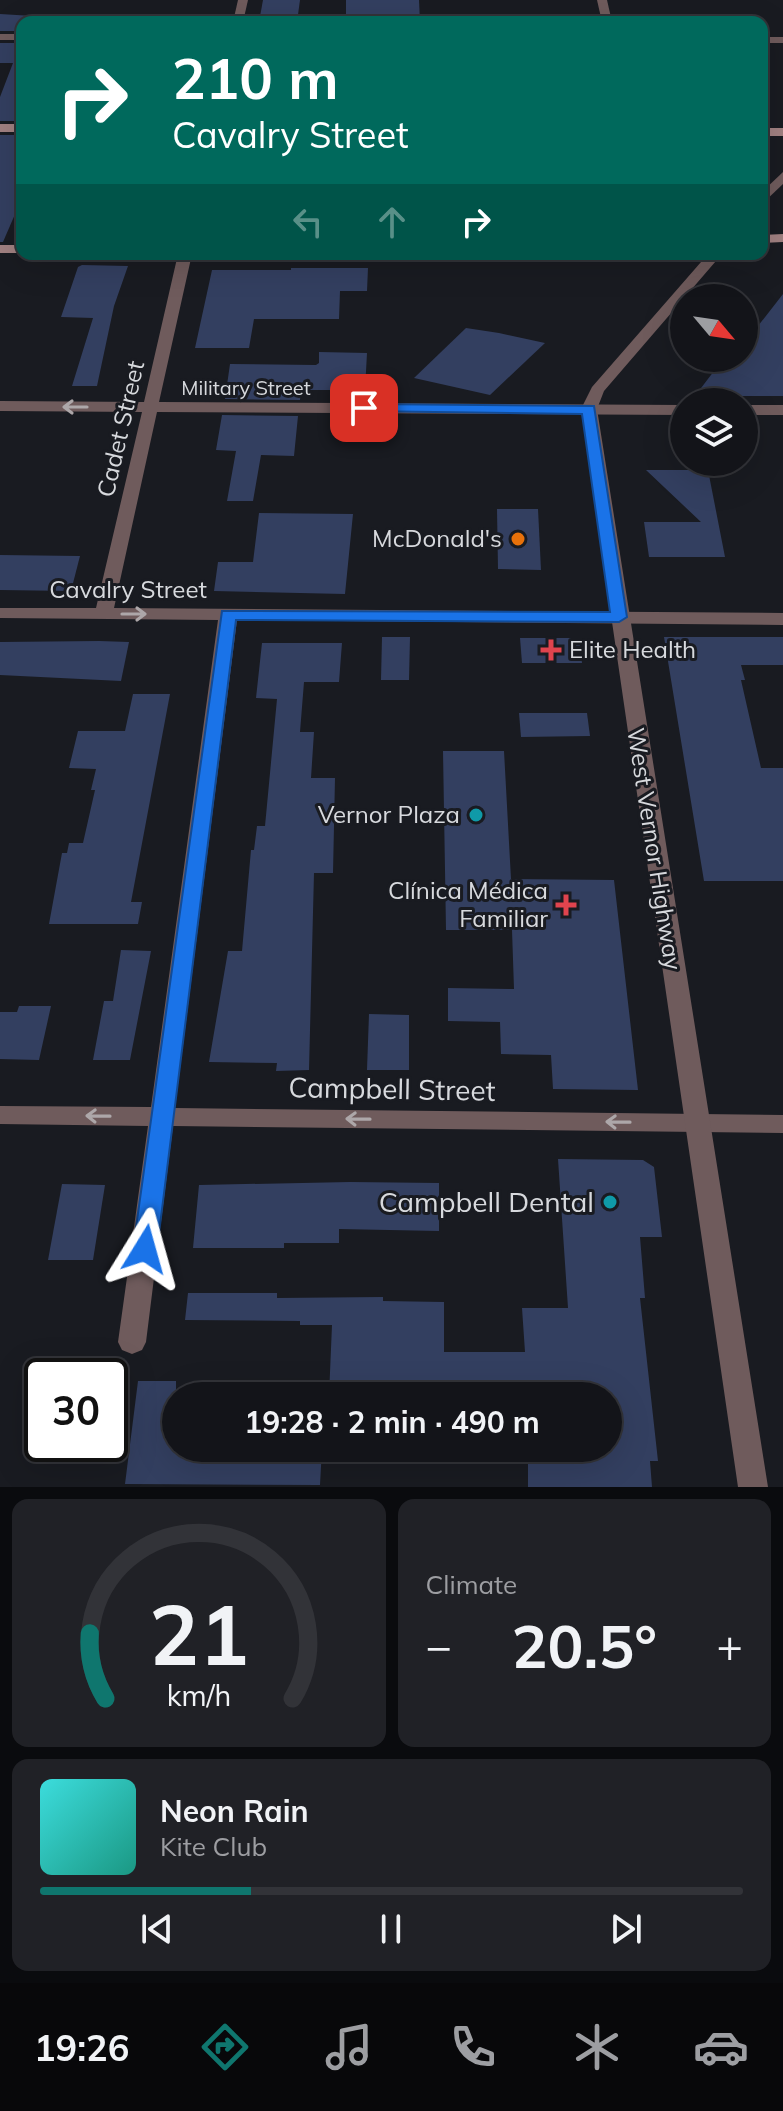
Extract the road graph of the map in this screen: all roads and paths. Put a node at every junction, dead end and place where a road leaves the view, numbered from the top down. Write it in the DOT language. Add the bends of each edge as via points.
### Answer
graph roads {
  1 [pos="783,176"];
  2 [pos="777,189"];
  3 [pos="184,260"];
  4 [pos="710,260"];
  5 [pos="0,406"];
  6 [pos="150,407"];
  7 [pos="589,409"];
  8 [pos="670,410"];
  9 [pos="758,410"];
  10 [pos="783,410"];
  11 [pos="0,613"];
  12 [pos="104,614"];
  13 [pos="228,615"];
  14 [pos="619,617"];
  15 [pos="783,619"];
  16 [pos="0,1115"];
  17 [pos="163,1117"];
  18 [pos="696,1123"];
  19 [pos="783,1124"];
  20 [pos="132,1342"];
  21 [pos="753,1487"];
  1 -- 2 [label="street"];
  3 -- 6 [label="street, Cadet Street"];
  4 -- 7 [label="street" via="597,390"];
  6 -- 5 [label="street, Military Street, one-way"];
  6 -- 7 [label="street, Military Street"];
  6 -- 12 [label="street, Cadet Street"];
  7 -- 8 [label="street, Military Street"];
  7 -- 14 [label="street, West Vernor Highway"];
  9 -- 10 [label="street"];
  11 -- 12 [label="street, Cavalry Street"];
  12 -- 13 [label="street, Cavalry Street, one-way"];
  13 -- 14 [label="street, Cavalry Street"];
  13 -- 17 [label="street"];
  14 -- 15 [label="street, Cavalry Street"];
  14 -- 18 [label="street, West Vernor Highway"];
  17 -- 16 [label="street, Campbell Street, one-way"];
  18 -- 17 [label="street, Campbell Street, one-way"];
  17 -- 20 [label="street"];
  18 -- 19 [label="street, Campbell Street"];
  18 -- 21 [label="street, West Vernor Highway"];
}
